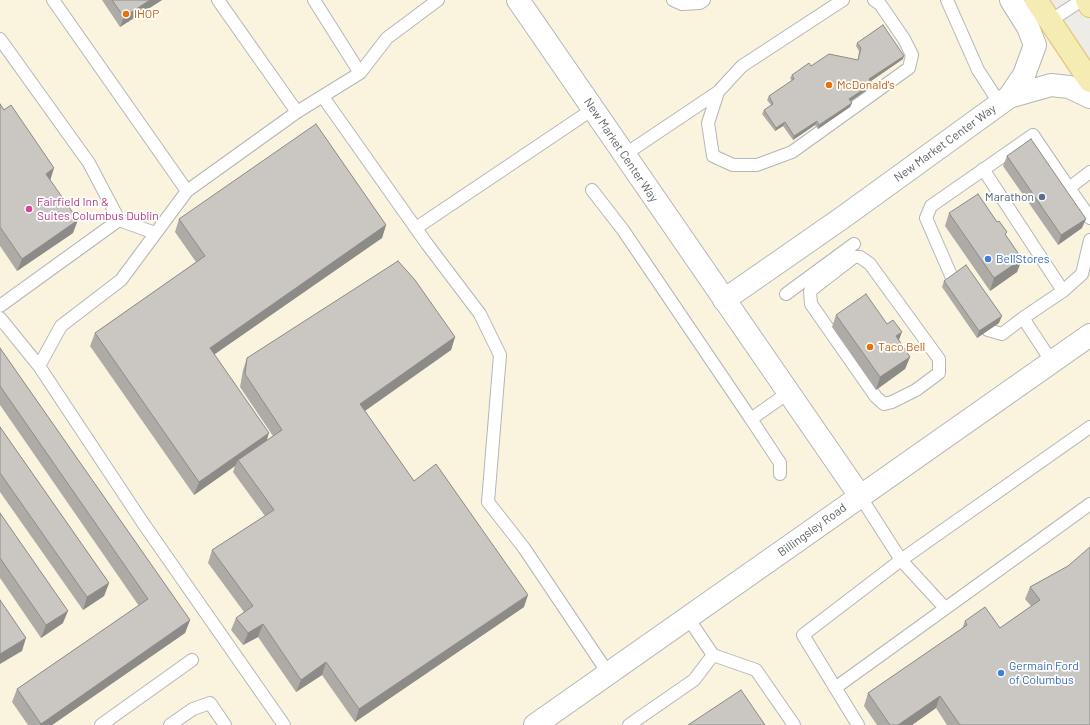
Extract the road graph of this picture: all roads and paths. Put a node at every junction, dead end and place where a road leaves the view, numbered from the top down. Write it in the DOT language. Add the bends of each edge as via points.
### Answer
graph roads {
  1 [pos="53,0"];
  2 [pos="218,0"];
  3 [pos="314,0"];
  4 [pos="438,0"];
  5 [pos="518,0"];
  6 [pos="674,0"];
  7 [pos="704,0"];
  8 [pos="843,0"];
  9 [pos="874,0"];
  10 [pos="947,0"];
  11 [pos="1011,0"];
  12 [pos="1036,0"];
  13 [pos="1082,0"];
  14 [pos="1087,0"];
  15 [pos="1090,6"];
  16 [pos="1050,21"];
  17 [pos="0,39"];
  18 [pos="360,73"];
  19 [pos="1090,81"];
  20 [pos="718,92"];
  21 [pos="323,97"];
  22 [pos="1090,97"];
  23 [pos="1004,100"];
  24 [pos="593,109"];
  25 [pos="297,112"];
  26 [pos="624,155"];
  27 [pos="983,169"];
  28 [pos="1090,172"];
  29 [pos="1069,188"];
  30 [pos="187,190"];
  31 [pos="592,190"];
  32 [pos="1090,218"];
  33 [pos="119,220"];
  34 [pos="416,228"];
  35 [pos="155,233"];
  36 [pos="1090,240"];
  37 [pos="854,244"];
  38 [pos="953,280"];
  39 [pos="802,282"];
  40 [pos="810,291"];
  41 [pos="1063,291"];
  42 [pos="786,294"];
  43 [pos="724,300"];
  44 [pos="0,306"];
  45 [pos="0,318"];
  46 [pos="1023,318"];
  47 [pos="988,330"];
  48 [pos="1090,335"];
  49 [pos="1052,362"];
  50 [pos="39,366"];
  51 [pos="788,393"];
  52 [pos="751,419"];
  53 [pos="1090,428"];
  54 [pos="780,474"];
  55 [pos="860,496"];
  56 [pos="1090,504"];
  57 [pos="901,560"];
  58 [pos="945,608"];
  59 [pos="688,618"];
  60 [pos="713,655"];
  61 [pos="192,660"];
  62 [pos="608,673"];
  63 [pos="835,688"];
  64 [pos="101,725"];
  65 [pos="170,725"];
  66 [pos="225,725"];
  67 [pos="284,725"];
  68 [pos="535,725"];
  69 [pos="629,725"];
  70 [pos="794,725"];
  71 [pos="858,725"];
  1 -- 30 [label="lane"];
  2 -- 25 [label="lane"];
  3 -- 18 [label="lane"];
  4 -- 18 [label="lane" via="387,38"];
  5 -- 24 [label="street, New Market Center Way"];
  6 -- 7 [label="lane" via="682,4 700,3"];
  8 -- 20 [label="lane" via="742,66"];
  9 -- 20 [label="lane" via="880,4 912,54 909,68 792,152 757,165 733,165 713,156 708,123"];
  10 -- 23 [label="lane" via="978,70"];
  11 -- 23 [label="street, New Market Center Way" via="1028,27 1035,45 1024,75"];
  12 -- 16 [label="main road"];
  13 -- 16 [label="lane"];
  14 -- 15 [label="main road"];
  16 -- 19 [label="main road"];
  17 -- 33 [label="lane" via="89,163"];
  18 -- 21 [label="lane"];
  20 -- 26 [label="lane"];
  21 -- 25 [label="lane"];
  21 -- 34 [label="lane"];
  22 -- 23 [label="street, New Market Center Way" via="1069,88 1051,85"];
  23 -- 43 [label="street, New Market Center Way"];
  24 -- 26 [label="street, New Market Center Way"];
  24 -- 34 [label="lane"];
  25 -- 30 [label="lane"];
  26 -- 43 [label="street, New Market Center Way"];
  27 -- 29 [label="lane" via="1033,135"];
  27 -- 38 [label="lane" via="931,206 926,218"];
  27 -- 41 [label="lane"];
  28 -- 29 [label="lane"];
  29 -- 32 [label="lane"];
  30 -- 35 [label="lane"];
  31 -- 52 [label="lane" via="623,230"];
  33 -- 35 [label="lane"];
  33 -- 44 [label="lane"];
  34 -- 62 [label="lane" via="480,314 500,355 488,502 524,548"];
  35 -- 50 [label="lane" via="121,280 61,326"];
  36 -- 41 [label="lane" via="1082,274"];
  37 -- 39 [label="lane"];
  39 -- 40 [label="lane"];
  39 -- 42 [label="lane"];
  40 -- 40 [label="lane" via="811,304 876,397 884,404 916,390 939,373 939,359 870,264 860,257 854,257"];
  41 -- 46 [label="lane"];
  43 -- 51 [label="street, New Market Center Way"];
  45 -- 50 [label="lane"];
  46 -- 47 [label="lane" via="1002,334"];
  46 -- 49 [label="lane"];
  48 -- 49 [label="street, Billingsley Road"];
  49 -- 55 [label="street, Billingsley Road"];
  50 -- 67 [label="lane" via="147,529"];
  51 -- 52 [label="lane"];
  51 -- 55 [label="street, New Market Center Way"];
  52 -- 54 [label="lane" via="780,463"];
  53 -- 57 [label="lane"];
  55 -- 57 [label="lane"];
  55 -- 59 [label="street, Billingsley Road"];
  56 -- 58 [label="lane"];
  57 -- 58 [label="lane"];
  57 -- 63 [label="lane" via="804,635"];
  58 -- 63 [label="lane"];
  59 -- 60 [label="lane"];
  59 -- 62 [label="street, Billingsley Road"];
  60 -- 69 [label="lane" via="694,680"];
  60 -- 70 [label="lane" via="756,670"];
  61 -- 64 [label="lane"];
  62 -- 68 [label="street, Billingsley Road"];
  63 -- 71 [label="lane"];
  65 -- 66 [label="lane" via="194,709 210,703"];
}
